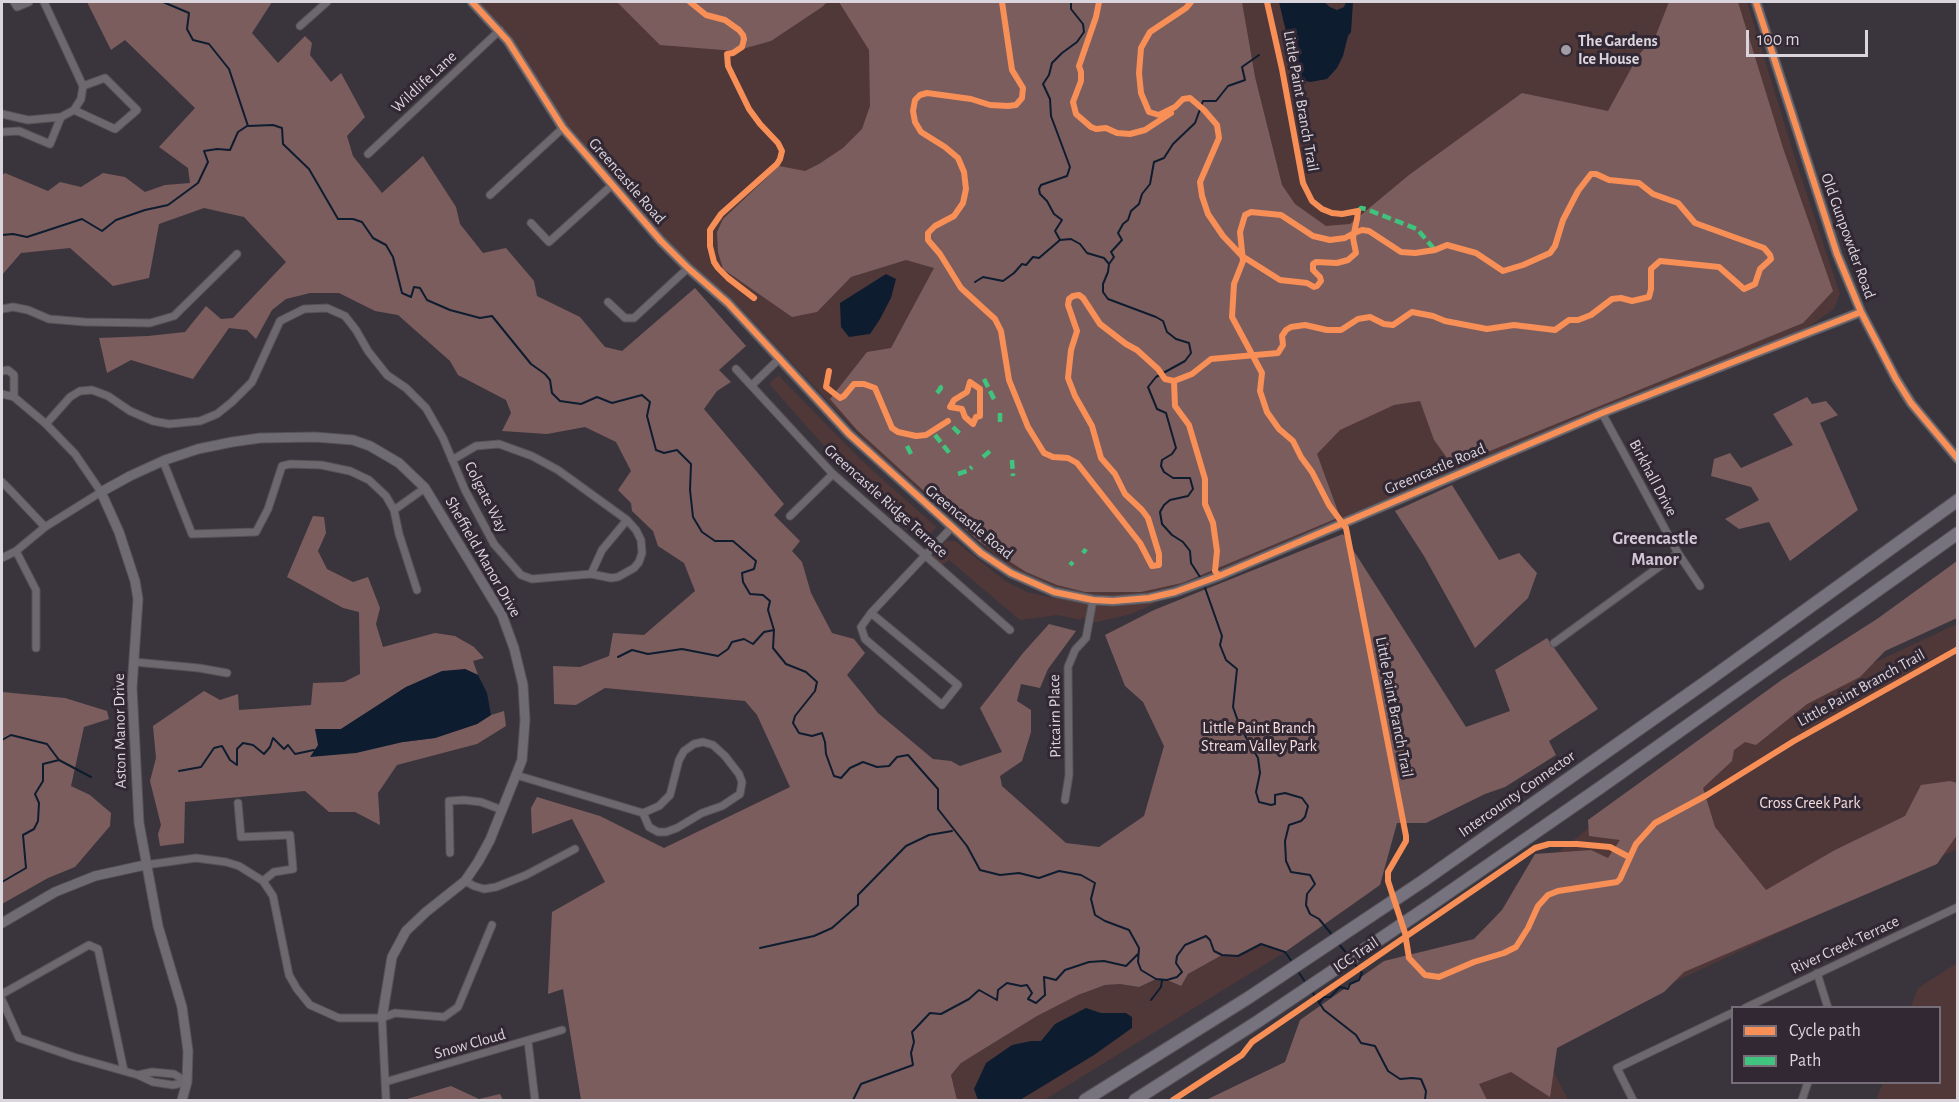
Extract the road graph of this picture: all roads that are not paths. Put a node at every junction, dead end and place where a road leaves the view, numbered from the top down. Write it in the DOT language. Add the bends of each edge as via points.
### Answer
graph roads {
  1 [pos="14,2"];
  2 [pos="29,2"];
  3 [pos="44,2"];
  4 [pos="327,2"];
  5 [pos="472,2"];
  6 [pos="1756,2"];
  7 [pos="300,26"];
  8 [pos="500,30"];
  9 [pos="83,86"];
  10 [pos="74,110"];
  11 [pos="2,114"];
  12 [pos="61,117"];
  13 [pos="563,128"];
  14 [pos="2,132"];
  15 [pos="368,154"];
  16 [pos="612,185"];
  17 [pos="490,195"];
  18 [pos="531,223"];
  19 [pos="237,254"];
  20 [pos="688,268"];
  21 [pos="608,302"];
  22 [pos="2,309"];
  23 [pos="1861,312"];
  24 [pos="779,359"];
  25 [pos="735,369"];
  26 [pos="2,371"];
  27 [pos="752,385"];
  28 [pos="2,394"];
  29 [pos="14,397"];
  30 [pos="1602,413"];
  31 [pos="46,424"];
  32 [pos="1958,459"];
  33 [pos="452,460"];
  34 [pos="163,462"];
  35 [pos="833,474"];
  36 [pos="2,482"];
  37 [pos="425,488"];
  38 [pos="101,492"];
  39 [pos="1958,500"];
  40 [pos="394,510"];
  41 [pos="790,516"];
  42 [pos="627,520"];
  43 [pos="45,527"];
  44 [pos="952,527"];
  45 [pos="1958,533"];
  46 [pos="16,551"];
  47 [pos="1678,553"];
  48 [pos="925,555"];
  49 [pos="2,558"];
  50 [pos="591,574"];
  51 [pos="1700,586"];
  52 [pos="417,590"];
  53 [pos="1093,600"];
  54 [pos="871,613"];
  55 [pos="1010,630"];
  56 [pos="1554,644"];
  57 [pos="36,648"];
  58 [pos="134,662"];
  59 [pos="227,673"];
  60 [pos="516,775"];
  61 [pos="1065,800"];
  62 [pos="238,803"];
  63 [pos="502,810"];
  64 [pos="643,813"];
  65 [pos="575,849"];
  66 [pos="450,853"];
  67 [pos="145,865"];
  68 [pos="262,881"];
  69 [pos="465,881"];
  70 [pos="1958,907"];
  71 [pos="2,923"];
  72 [pos="492,925"];
  73 [pos="1817,973"];
  74 [pos="2,994"];
  75 [pos="2,1000"];
  76 [pos="1749,1006"];
  77 [pos="1827,1006"];
  78 [pos="1731,1013"];
  79 [pos="382,1017"];
  80 [pos="562,1030"];
  81 [pos="528,1041"];
  82 [pos="124,1071"];
  83 [pos="187,1082"];
  84 [pos="385,1082"];
  85 [pos="1808,1084"];
  86 [pos="182,1101"];
  87 [pos="386,1101"];
  88 [pos="536,1101"];
  89 [pos="1085,1101"];
  90 [pos="1135,1101"];
  91 [pos="1634,1101"];
  92 [pos="1802,1101"];
  1 -- 2 [label="street" via="17,7"];
  3 -- 9 [label="street"];
  4 -- 7 [label="street"];
  5 -- 8 [label="street, Greencastle Road"];
  6 -- 23 [label="street, Old Gunpowder Road" via="1838,254"];
  8 -- 13 [label="street, Greencastle Road"];
  8 -- 15 [label="street, Wildlife Lane"];
  9 -- 10 [label="street"];
  9 -- 10 [label="street" via="105,78 137,110 115,129"];
  10 -- 12 [label="street"];
  11 -- 12 [label="street" via="28,120"];
  12 -- 14 [label="street" via="50,144 19,131"];
  13 -- 16 [label="street, Greencastle Road"];
  13 -- 17 [label="street"];
  16 -- 18 [label="street" via="549,242"];
  16 -- 20 [label="street, Greencastle Road"];
  19 -- 22 [label="street" via="174,316 150,323 49,319 28,310"];
  20 -- 21 [label="street" via="634,318 625,318"];
  20 -- 24 [label="street, Greencastle Road" via="728,303"];
  23 -- 30 [label="street, Greencastle Road"];
  23 -- 32 [label="street, Old Gunpowder Road" via="1906,395"];
  24 -- 27 [label="street"];
  24 -- 44 [label="street, Greencastle Road" via="849,434"];
  25 -- 27 [label="street, Greencastle Ridge Terrace"];
  26 -- 29 [label="street" via="14,375"];
  27 -- 35 [label="street, Greencastle Ridge Terrace"];
  28 -- 29 [label="street, Aston Manor Drive"];
  29 -- 31 [label="street, Aston Manor Drive"];
  30 -- 47 [label="street, Birkhall Drive"];
  30 -- 53 [label="street, Greencastle Road" via="1197,584 1149,598"];
  31 -- 33 [label="street, Colgate Way" via="70,397 92,390 153,421 200,421 217,414 252,382 280,321 304,309 327,308 345,316 387,375 426,408"];
  31 -- 38 [label="street, Aston Manor Drive" via="75,454"];
  33 -- 42 [label="street, Colgate Way" via="476,446 499,444 558,470"];
  33 -- 50 [label="street, Colgate Way" via="494,544 521,574 532,579"];
  34 -- 37 [label="street, Sheffield Manor Drive" via="232,441 353,440 399,463"];
  34 -- 38 [label="street, Sheffield Manor Drive"];
  34 -- 40 [label="street" via="192,534 256,532 282,466 290,464 350,471 369,480"];
  35 -- 41 [label="street"];
  35 -- 48 [label="street, Greencastle Ridge Terrace"];
  36 -- 43 [label="street"];
  37 -- 40 [label="street"];
  37 -- 60 [label="street, Sheffield Manor Drive" via="502,615 514,648 523,685 525,720 522,760"];
  38 -- 43 [label="street"];
  38 -- 58 [label="street, Aston Manor Drive" via="135,582 138,599"];
  39 -- 89 [label="highway, Intercounty Connector" via="1423,881"];
  40 -- 52 [label="street"];
  42 -- 50 [label="street" via="602,550"];
  42 -- 50 [label="street, Colgate Way" via="641,540 639,562 618,577"];
  43 -- 46 [label="street"];
  44 -- 48 [label="street"];
  44 -- 53 [label="street, Greencastle Road" via="1011,573 1054,592"];
  45 -- 90 [label="highway" via="1432,904"];
  46 -- 49 [label="street"];
  46 -- 57 [label="street" via="36,590"];
  47 -- 51 [label="street, Birkhall Drive"];
  47 -- 56 [label="street"];
  48 -- 54 [label="street"];
  48 -- 55 [label="street, Greencastle Ridge Terrace"];
  53 -- 61 [label="street, Pitcairn Place" via="1086,638 1075,650 1068,667 1069,775"];
  54 -- 54 [label="street" via="958,685 942,705 864,639 861,627"];
  58 -- 59 [label="street"];
  58 -- 67 [label="street, Aston Manor Drive" via="135,776"];
  60 -- 63 [label="street, Sheffield Manor Drive"];
  60 -- 64 [label="street"];
  62 -- 68 [label="street" via="241,837 290,835 293,869 274,872"];
  63 -- 66 [label="street" via="481,802 449,801"];
  63 -- 69 [label="street, Sheffield Manor Drive" via="490,840"];
  64 -- 64 [label="street" via="649,827 666,832 722,806 740,794 742,782 713,745 694,744 679,760 670,795 659,806"];
  65 -- 69 [label="street" via="496,887 484,889"];
  67 -- 68 [label="street" via="196,858 226,862"];
  67 -- 71 [label="street" via="95,876 55,892"];
  67 -- 83 [label="street, Aston Manor Drive" via="182,1007"];
  68 -- 79 [label="street" via="273,896 289,975 310,1005 339,1018"];
  69 -- 79 [label="street, Sheffield Manor Drive" via="406,932 392,957"];
  70 -- 73 [label="street, River Creek Terrace"];
  72 -- 79 [label="street" via="458,1007 444,1017 395,1013"];
  73 -- 76 [label="street, River Creek Terrace"];
  73 -- 77 [label="street"];
  74 -- 82 [label="street" via="89,945 98,949"];
  75 -- 82 [label="street" via="19,1038"];
  78 -- 91 [label="street" via="1617,1068"];
  79 -- 84 [label="street"];
  80 -- 81 [label="street, Snow Cloud"];
  81 -- 84 [label="street, Snow Cloud"];
  81 -- 88 [label="street"];
  82 -- 83 [label="street" via="138,1075 174,1074"];
  83 -- 86 [label="street, Aston Manor Drive"];
  84 -- 87 [label="street"];
  85 -- 92 [label="street"];
}
